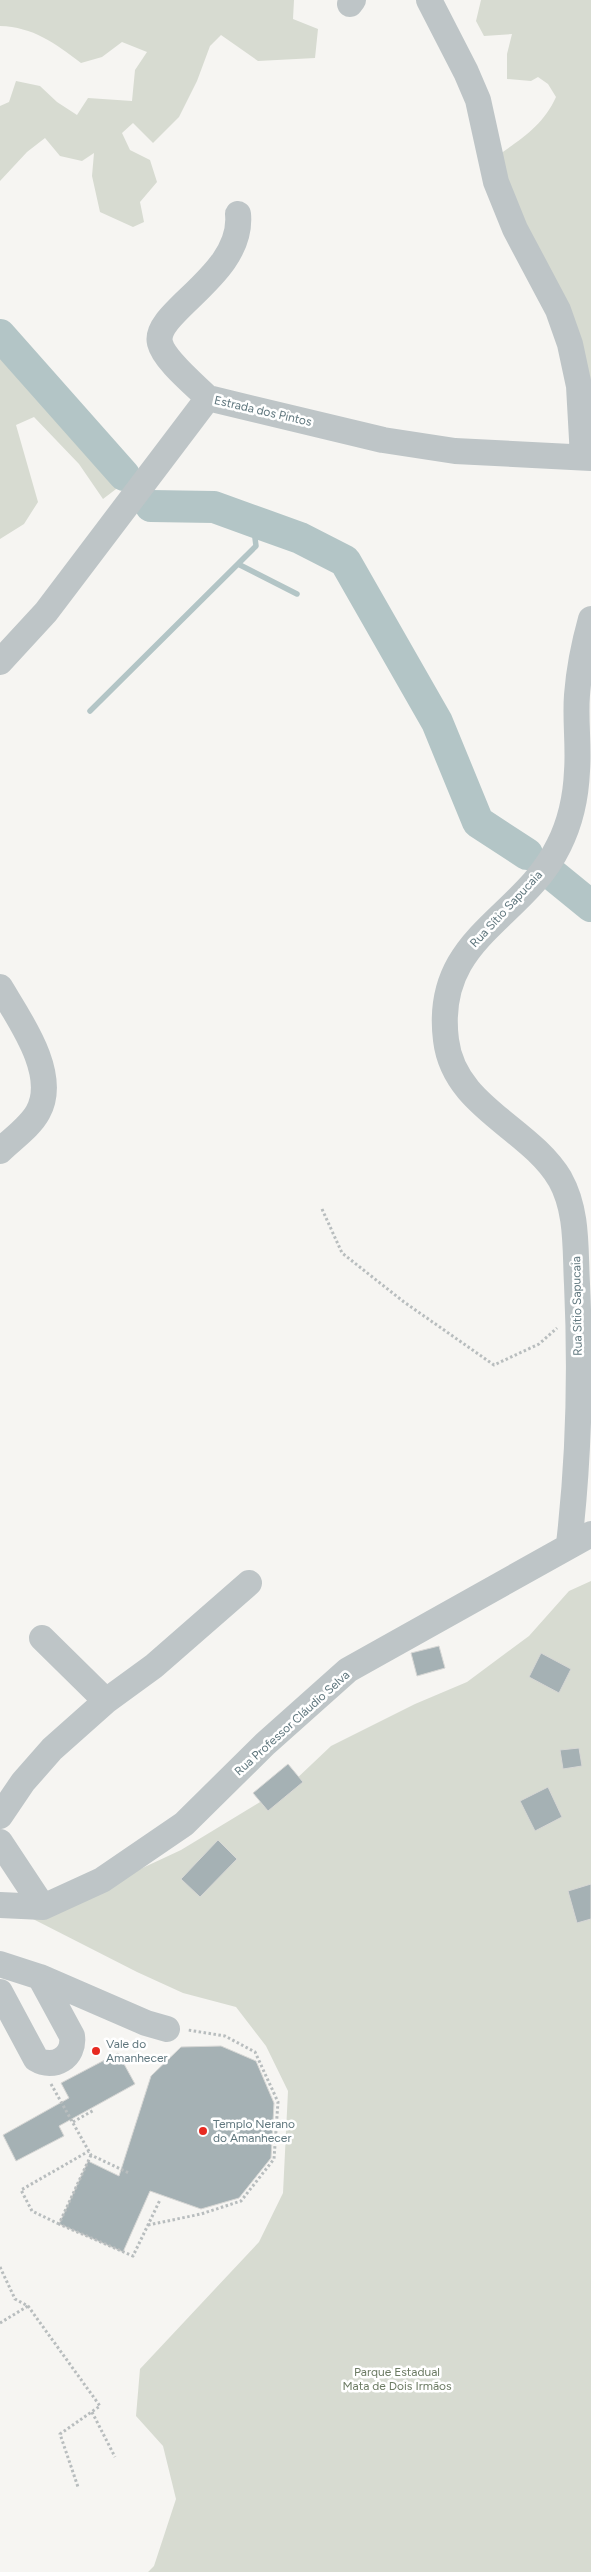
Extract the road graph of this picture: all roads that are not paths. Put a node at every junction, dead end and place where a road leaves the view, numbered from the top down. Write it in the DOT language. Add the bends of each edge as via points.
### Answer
graph roads {
  1 [pos="429,0"];
  2 [pos="238,214"];
  3 [pos="208,398"];
  4 [pos="587,457"];
  5 [pos="591,620"];
  6 [pos="0,662"];
  7 [pos="0,987"];
  8 [pos="0,1151"];
  9 [pos="580,1539"];
  10 [pos="249,1583"];
  11 [pos="42,1638"];
  12 [pos="106,1701"];
  13 [pos="0,1816"];
  14 [pos="0,1842"];
  15 [pos="0,1905"];
  16 [pos="43,1907"];
  17 [pos="0,1964"];
  18 [pos="40,1976"];
  19 [pos="0,1992"];
  20 [pos="167,2029"];
  1 -- 4 [label="street" via="478,100 496,182 512,221 558,310 570,344"];
  2 -- 3 [label="street" via="236,241 228,257 168,319 161,330 159,342 165,355"];
  3 -- 4 [label="street, Estrada dos Pintos" via="383,440 473,452"];
  3 -- 6 [label="street, Estrada dos Pintos" via="46,612"];
  5 -- 9 [label="street, Rua Sítio Sapucaia" via="577,695 578,770 570,815 559,846 536,881 466,951 451,982 445,1010 446,1042 453,1068 471,1095 546,1160 570,1203 574,1222 578,1309"];
  7 -- 8 [label="street" via="41,1063 44,1090 38,1112"];
  9 -- 16 [label="street, Rua Professor Cláudio Selva" via="348,1670 265,1744 184,1824 102,1880"];
  10 -- 12 [label="street" via="154,1666"];
  11 -- 12 [label="street"];
  12 -- 13 [label="street" via="52,1749 23,1782"];
  14 -- 16 [label="street"];
  15 -- 16 [label="street, Rua Professor Cláudio Selva"];
  17 -- 18 [label="street"];
  18 -- 19 [label="street" via="72,2036 72,2049 56,2063 42,2063 36,2059"];
  18 -- 20 [label="street" via="146,2023"];
}
